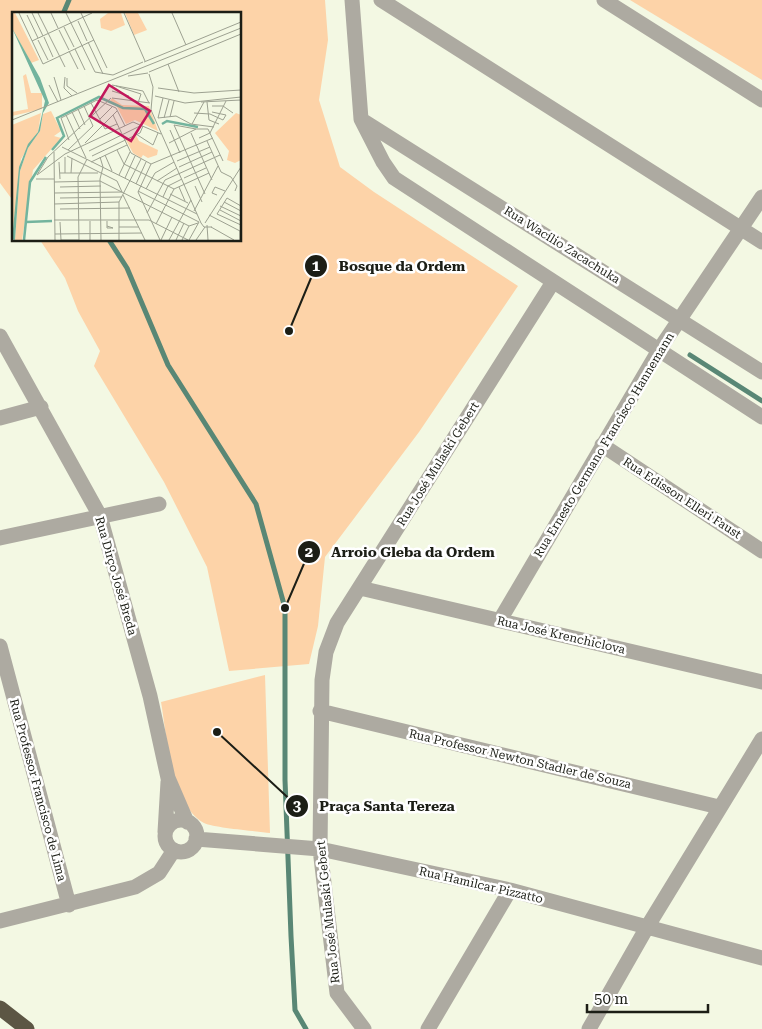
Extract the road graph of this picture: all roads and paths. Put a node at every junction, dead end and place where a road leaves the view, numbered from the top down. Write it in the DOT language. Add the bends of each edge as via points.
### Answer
graph roads {
  1 [pos="352,0"];
  2 [pos="381,0"];
  3 [pos="604,0"];
  4 [pos="762,100"];
  5 [pos="361,119"];
  6 [pos="762,197"];
  7 [pos="741,230"];
  8 [pos="762,242"];
  9 [pos="553,282"];
  10 [pos="680,320"];
  11 [pos="0,336"];
  12 [pos="659,350"];
  13 [pos="762,372"];
  14 [pos="41,407"];
  15 [pos="762,417"];
  16 [pos="0,418"];
  17 [pos="602,445"];
  18 [pos="159,504"];
  19 [pos="100,516"];
  20 [pos="0,538"];
  21 [pos="762,551"];
  22 [pos="360,588"];
  23 [pos="500,620"];
  24 [pos="0,646"];
  25 [pos="762,682"];
  26 [pos="320,711"];
  27 [pos="762,739"];
  28 [pos="168,778"];
  29 [pos="719,807"];
  30 [pos="187,822"];
  31 [pos="165,832"];
  32 [pos="196,838"];
  33 [pos="316,849"];
  34 [pos="174,850"];
  35 [pos="510,890"];
  36 [pos="69,905"];
  37 [pos="0,921"];
  38 [pos="646,928"];
  39 [pos="762,958"];
  40 [pos="0,1008"];
  41 [pos="27,1029"];
  42 [pos="364,1029"];
  43 [pos="428,1029"];
  44 [pos="589,1029"];
  1 -- 5 [label="street"];
  2 -- 7 [label="street"];
  3 -- 4 [label="street"];
  5 -- 9 [label="street" via="394,178"];
  5 -- 10 [label="street, Rua Wacílio Zacachuka"];
  6 -- 7 [label="street, Rua Ernesto Germano Francisco Hannemann"];
  7 -- 8 [label="street"];
  7 -- 10 [label="street, Rua Ernesto Germano Francisco Hannemann"];
  9 -- 12 [label="street"];
  9 -- 22 [label="street, Rua José Mulaski Gebert"];
  10 -- 12 [label="street, Rua Ernesto Germano Francisco Hannemann"];
  10 -- 13 [label="street, Rua Wacílio Zacachuka"];
  11 -- 14 [label="street, Rua Dirço José Breda"];
  12 -- 15 [label="street"];
  12 -- 17 [label="street, Rua Ernesto Germano Francisco Hannemann"];
  14 -- 16 [label="street"];
  14 -- 19 [label="street, Rua Dirço José Breda"];
  17 -- 21 [label="street, Rua Edisson Elleri Faust"];
  17 -- 23 [label="street, Rua Ernesto Germano Francisco Hannemann"];
  18 -- 19 [label="street"];
  19 -- 20 [label="street"];
  19 -- 28 [label="street, Rua Dirço José Breda" via="150,696"];
  22 -- 23 [label="street, Rua José Krenchiclova"];
  22 -- 26 [label="street, Rua José Mulaski Gebert" via="337,623 326,652"];
  23 -- 25 [label="street, Rua José Krenchiclova"];
  24 -- 36 [label="street, Rua Professor Francisco de Lima"];
  26 -- 29 [label="street, Rua Professor Newton Stadler de Souza"];
  26 -- 33 [label="street, Rua José Mulaski Gebert"];
  27 -- 29 [label="street"];
  28 -- 30 [label="street, Rua Dirço José Breda"];
  28 -- 31 [label="street, Rua Dirço José Breda"];
  29 -- 38 [label="street"];
  30 -- 31 [label="street" via="172,823"];
  30 -- 32 [label="street" via="195,829"];
  31 -- 34 [label="street" via="166,842"];
  32 -- 33 [label="street, Rua Hamilcar Pizzatto"];
  32 -- 34 [label="street" via="188,850"];
  33 -- 35 [label="street, Rua Hamilcar Pizzatto"];
  33 -- 42 [label="street, Rua José Mulaski Gebert" via="337,993"];
  34 -- 36 [label="street" via="160,873 148,882"];
  35 -- 38 [label="street, Rua Hamilcar Pizzatto"];
  35 -- 43 [label="street"];
  36 -- 37 [label="street"];
  38 -- 39 [label="street, Rua Hamilcar Pizzatto"];
  38 -- 44 [label="street"];
  40 -- 41 [label="highway"];
}
